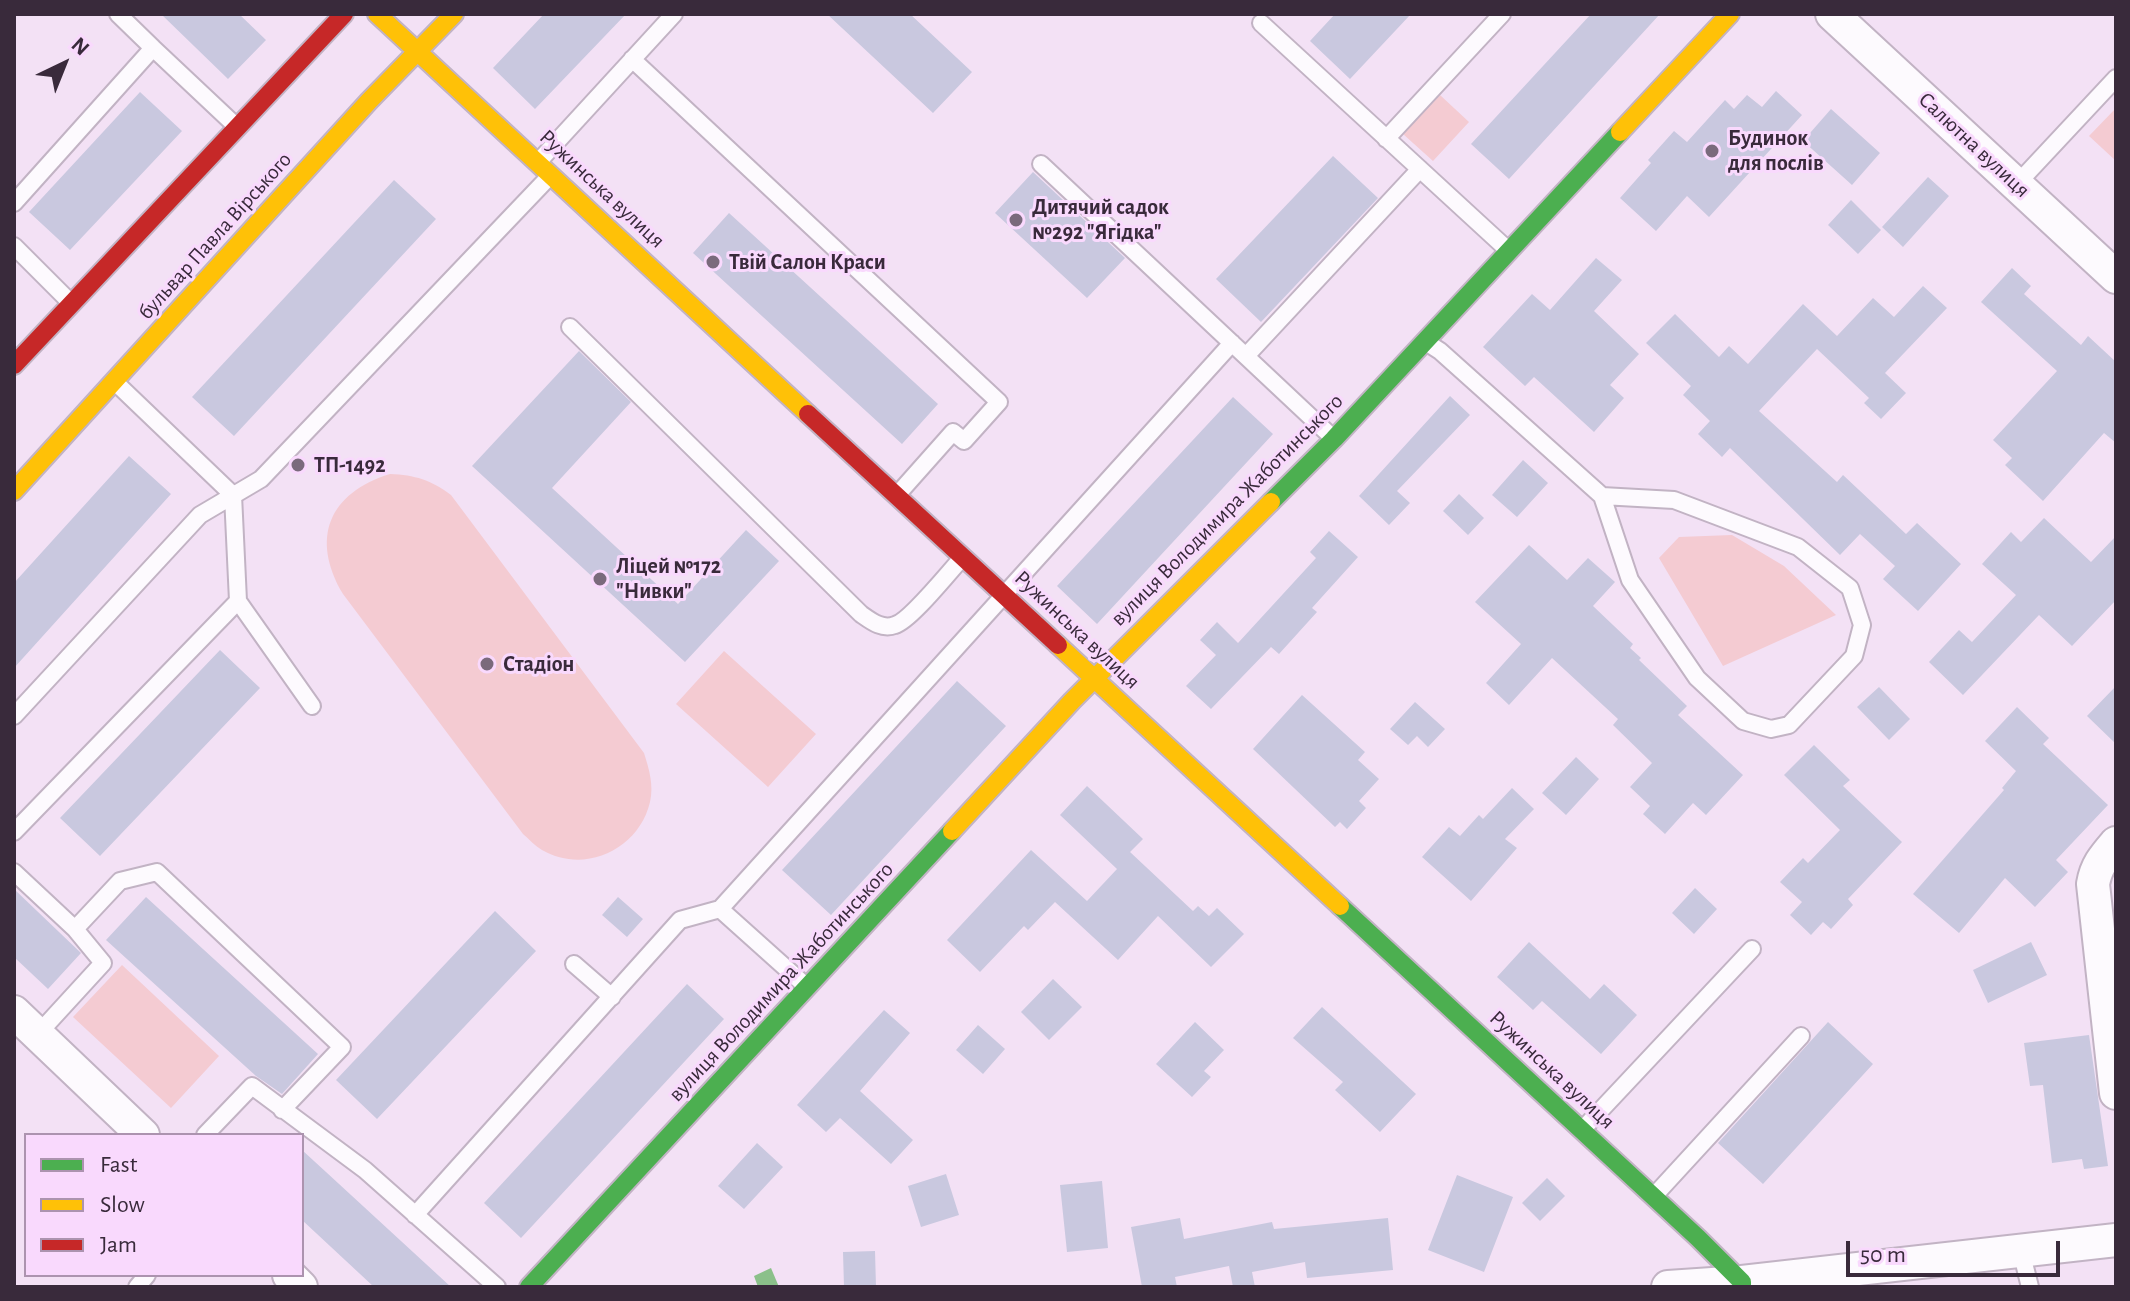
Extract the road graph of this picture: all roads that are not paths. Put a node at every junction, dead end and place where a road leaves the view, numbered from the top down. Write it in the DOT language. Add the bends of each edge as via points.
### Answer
graph roads {
  1 [pos="118,14"];
  2 [pos="344,14"];
  3 [pos="377,14"];
  4 [pos="454,14"];
  5 [pos="674,14"];
  6 [pos="1502,14"];
  7 [pos="1730,14"];
  8 [pos="1832,14"];
  9 [pos="1261,23"];
  10 [pos="153,48"];
  11 [pos="417,51"];
  12 [pos="632,59"];
  13 [pos="2116,78"];
  14 [pos="238,128"];
  15 [pos="1386,139"];
  16 [pos="1041,164"];
  17 [pos="544,169"];
  18 [pos="1420,169"];
  19 [pos="2016,185"];
  20 [pos="14,203"];
  21 [pos="14,246"];
  22 [pos="1510,252"];
  23 [pos="2116,277"];
  24 [pos="72,304"];
  25 [pos="570,327"];
  26 [pos="1425,341"];
  27 [pos="1232,343"];
  28 [pos="1246,356"];
  29 [pos="14,365"];
  30 [pos="115,382"];
  31 [pos="1334,439"];
  32 [pos="14,491"];
  33 [pos="233,495"];
  34 [pos="896,495"];
  35 [pos="1602,496"];
  36 [pos="963,557"];
  37 [pos="1004,595"];
  38 [pos="238,601"];
  39 [pos="1094,679"];
  40 [pos="312,706"];
  41 [pos="14,716"];
  42 [pos="14,832"];
  43 [pos="2116,843"];
  44 [pos="14,872"];
  45 [pos="720,909"];
  46 [pos="75,929"];
  47 [pos="1752,949"];
  48 [pos="574,964"];
  49 [pos="809,988"];
  50 [pos="612,997"];
  51 [pos="14,1012"];
  52 [pos="37,1035"];
  53 [pos="1801,1036"];
  54 [pos="2116,1093"];
  55 [pos="282,1110"];
  56 [pos="1582,1131"];
  57 [pos="141,1133"];
  58 [pos="207,1133"];
  59 [pos="1653,1197"];
  60 [pos="415,1215"];
  61 [pos="2116,1240"];
  62 [pos="2021,1251"];
  63 [pos="1842,1280"];
  64 [pos="1742,1284"];
  65 [pos="497,1287"];
  66 [pos="529,1287"];
  67 [pos="1668,1287"];
  68 [pos="2030,1287"];
  1 -- 10 [label="lane"];
  2 -- 14 [label="street"];
  3 -- 11 [label="street, Ружинська вулиця"];
  4 -- 11 [label="street, бульвар Павла Вірського"];
  5 -- 12 [label="lane"];
  6 -- 15 [label="lane"];
  7 -- 22 [label="street, вулиця Володимира Жаботинського"];
  8 -- 19 [label="street, Салютна вулиця"];
  9 -- 15 [label="lane"];
  10 -- 14 [label="lane"];
  10 -- 20 [label="lane"];
  11 -- 17 [label="street, Ружинська вулиця"];
  11 -- 30 [label="street, бульвар Павла Вірського"];
  12 -- 17 [label="lane"];
  12 -- 34 [label="lane" via="999,402 964,441 953,432"];
  13 -- 19 [label="lane"];
  14 -- 24 [label="street"];
  15 -- 18 [label="lane"];
  16 -- 27 [label="lane"];
  17 -- 33 [label="lane" via="261,479"];
  17 -- 34 [label="street, Ружинська вулиця"];
  18 -- 22 [label="lane"];
  18 -- 28 [label="lane"];
  19 -- 23 [label="street, Салютна вулиця"];
  21 -- 24 [label="lane"];
  22 -- 26 [label="street, вулиця Володимира Жаботинського"];
  24 -- 29 [label="street"];
  25 -- 36 [label="lane" via="879,626 903,620"];
  26 -- 31 [label="street, вулиця Володимира Жаботинського"];
  26 -- 35 [label="lane"];
  27 -- 28 [label="lane"];
  27 -- 37 [label="lane"];
  28 -- 31 [label="lane"];
  30 -- 32 [label="street, бульвар Павла Вірського"];
  30 -- 33 [label="lane"];
  31 -- 39 [label="street, вулиця Володимира Жаботинського"];
  33 -- 38 [label="lane"];
  33 -- 41 [label="lane" via="200,515"];
  34 -- 36 [label="street, Ружинська вулиця"];
  35 -- 35 [label="lane" via="1630,580 1697,678 1743,721 1771,729 1789,725 1854,656 1862,625 1850,588 1798,547 1674,500"];
  36 -- 37 [label="street, Ружинська вулиця"];
  37 -- 39 [label="street, Ружинська вулиця"];
  37 -- 45 [label="lane"];
  38 -- 40 [label="lane"];
  38 -- 42 [label="lane"];
  39 -- 49 [label="street, вулиця Володимира Жаботинського"];
  39 -- 56 [label="street, Ружинська вулиця"];
  43 -- 54 [label="street" via="2102,859 2093,884"];
  44 -- 46 [label="lane"];
  45 -- 49 [label="lane"];
  45 -- 50 [label="lane" via="680,920"];
  46 -- 52 [label="lane" via="103,963"];
  46 -- 55 [label="lane" via="120,881 157,872 342,1047"];
  47 -- 56 [label="lane"];
  48 -- 50 [label="lane"];
  49 -- 66 [label="street, вулиця Володимира Жаботинського"];
  50 -- 60 [label="lane"];
  51 -- 52 [label="street"];
  52 -- 57 [label="street"];
  53 -- 59 [label="lane"];
  55 -- 58 [label="lane" via="252,1086"];
  55 -- 60 [label="lane" via="365,1170"];
  56 -- 59 [label="street, Ружинська вулиця"];
  59 -- 64 [label="street, Ружинська вулиця"];
  60 -- 65 [label="lane"];
  61 -- 62 [label="street"];
  62 -- 63 [label="street"];
  62 -- 68 [label="lane"];
  63 -- 64 [label="street"];
  64 -- 67 [label="street"];
}
